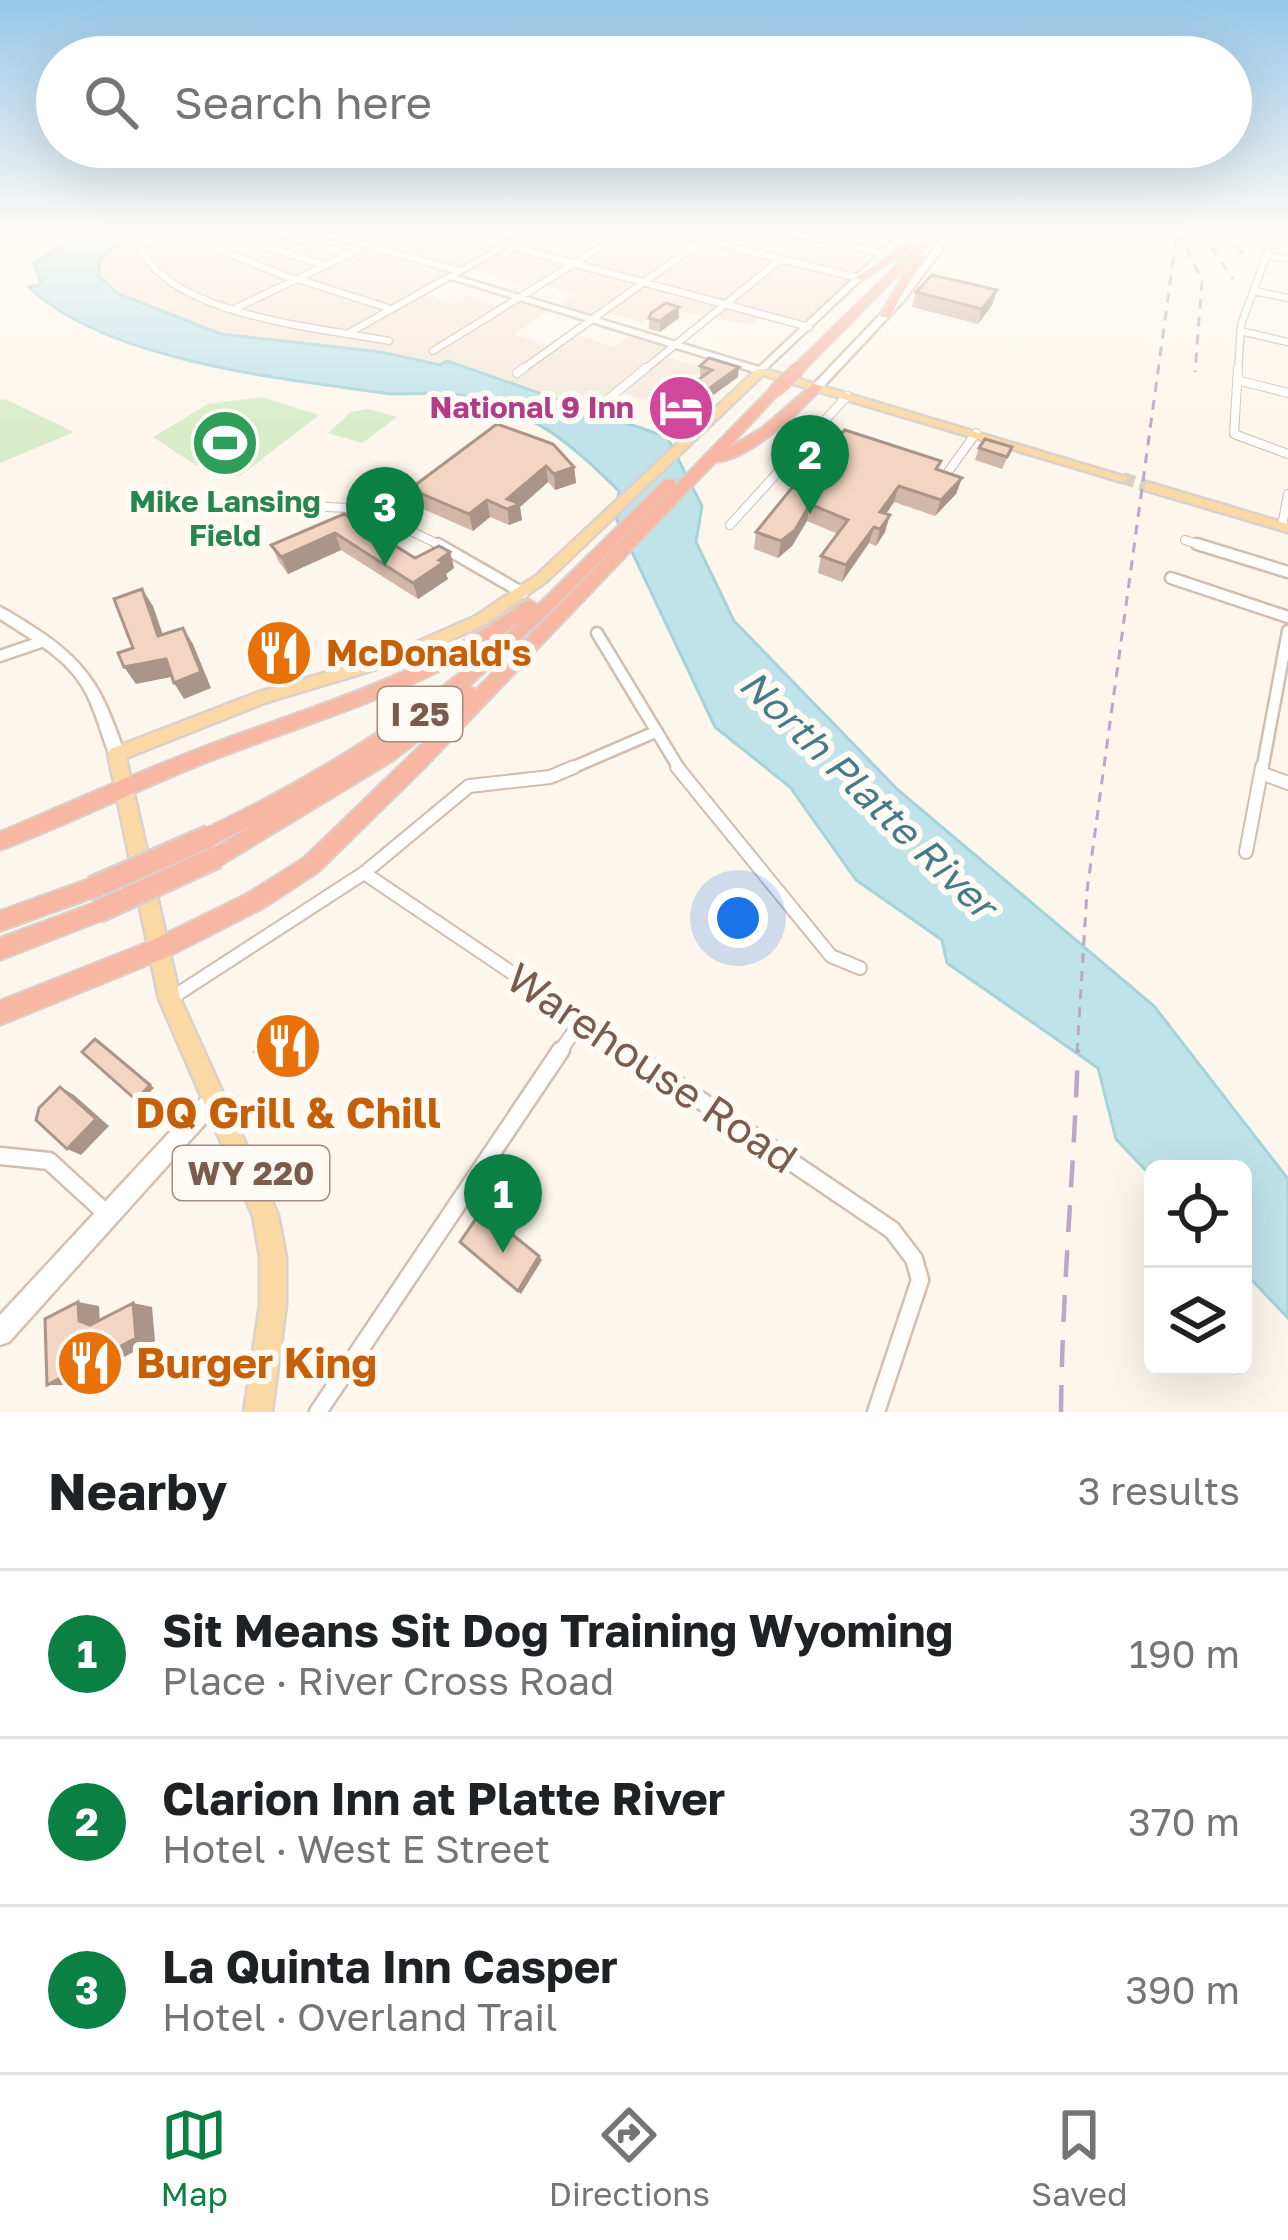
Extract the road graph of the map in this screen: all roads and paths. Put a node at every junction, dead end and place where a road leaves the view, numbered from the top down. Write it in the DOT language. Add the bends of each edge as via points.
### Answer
graph roads {
  1 [pos="202,298"];
  2 [pos="257,298"];
  3 [pos="357,298"];
  4 [pos="412,298"];
  5 [pos="518,298"];
  6 [pos="624,298"];
  7 [pos="699,298"];
  8 [pos="734,298"];
  9 [pos="839,298"];
  10 [pos="864,298"];
  11 [pos="895,298"];
  12 [pos="899,298"];
  13 [pos="1251,298"];
  14 [pos="725,305"];
  15 [pos="236,308"];
  16 [pos="392,309"];
  17 [pos="885,316"];
  18 [pos="592,320"];
  19 [pos="808,328"];
  20 [pos="1240,331"];
  21 [pos="347,334"];
  22 [pos="388,340"];
  23 [pos="1288,342"];
  24 [pos="675,345"];
  25 [pos="433,351"];
  26 [pos="761,371"];
  27 [pos="518,373"];
  28 [pos="1237,380"];
  29 [pos="817,387"];
  30 [pos="1288,393"];
  31 [pos="847,396"];
  32 [pos="602,404"];
  33 [pos="976,433"];
  34 [pos="1288,454"];
  35 [pos="697,465"];
  36 [pos="948,472"];
  37 [pos="1123,478"];
  38 [pos="431,481"];
  39 [pos="1150,487"];
  40 [pos="1288,494"];
  41 [pos="234,502"];
  42 [pos="380,518"];
  43 [pos="730,525"];
  44 [pos="1285,527"];
  45 [pos="1185,540"];
  46 [pos="610,548"];
  47 [pos="1288,572"];
  48 [pos="1172,578"];
  49 [pos="523,593"];
  50 [pos="0,613"];
  51 [pos="1288,617"];
  52 [pos="544,626"];
  53 [pos="1288,631"];
  54 [pos="597,633"];
  55 [pos="44,641"];
  56 [pos="0,656"];
  57 [pos="653,733"];
  58 [pos="117,754"];
  59 [pos="1261,772"];
  60 [pos="1288,783"];
  61 [pos="126,787"];
  62 [pos="0,842"];
  63 [pos="214,847"];
  64 [pos="1246,852"];
  65 [pos="364,873"];
  66 [pos="0,921"];
  67 [pos="0,949"];
  68 [pos="159,949"];
  69 [pos="860,968"];
  70 [pos="170,999"];
  71 [pos="0,1012"];
  72 [pos="581,1021"];
  73 [pos="214,1099"];
  74 [pos="0,1156"];
  75 [pos="107,1214"];
  76 [pos="0,1333"];
  77 [pos="258,1412"];
  78 [pos="318,1412"];
  79 [pos="876,1412"];
  1 -- 15 [label="street"];
  2 -- 15 [label="street"];
  3 -- 16 [label="street"];
  4 -- 16 [label="street"];
  5 -- 18 [label="main road"];
  5 -- 25 [label="street"];
  6 -- 18 [label="street"];
  7 -- 14 [label="street"];
  8 -- 14 [label="street"];
  9 -- 19 [label="main road"];
  10 -- 35 [label="highway, I 25, bridge"];
  11 -- 17 [label="highway"];
  12 -- 17 [label="main road"];
  13 -- 20 [label="street"];
  14 -- 19 [label="street"];
  14 -- 24 [label="street"];
  15 -- 21 [label="street"];
  16 -- 21 [label="street"];
  17 -- 29 [label="main road"];
  18 -- 24 [label="main road"];
  18 -- 27 [label="street"];
  19 -- 26 [label="main road"];
  20 -- 23 [label="street"];
  20 -- 28 [label="street"];
  21 -- 22 [label="street"];
  24 -- 26 [label="main road"];
  24 -- 32 [label="street"];
  26 -- 29 [label="main road"];
  26 -- 49 [label="main road"];
  28 -- 30 [label="street"];
  28 -- 34 [label="street" via="1236,438"];
  29 -- 31 [label="main road"];
  29 -- 35 [label="highway" via="766,432"];
  31 -- 33 [label="main road"];
  31 -- 43 [label="street"];
  33 -- 36 [label="street"];
  33 -- 37 [label="main road"];
  35 -- 46 [label="highway, I 25"];
  38 -- 42 [label="street"];
  39 -- 44 [label="main road"];
  40 -- 44 [label="street"];
  41 -- 42 [label="street" via="364,509"];
  42 -- 49 [label="street"];
  45 -- 47 [label="street"];
  46 -- 52 [label="highway, I 25"];
  46 -- 61 [label="highway" via="420,678"];
  46 -- 63 [label="highway, I 25" via="442,698"];
  48 -- 51 [label="street"];
  49 -- 58 [label="main road" via="420,649"];
  50 -- 55 [label="main road"];
  52 -- 63 [label="highway, I 25" via="386,756"];
  52 -- 68 [label="highway" via="346,835 255,902"];
  53 -- 59 [label="street"];
  54 -- 57 [label="street" via="614,651"];
  55 -- 56 [label="street"];
  55 -- 58 [label="main road" via="90,680"];
  57 -- 65 [label="street" via="550,777 469,786"];
  57 -- 69 [label="street" via="831,956"];
  58 -- 61 [label="main road"];
  59 -- 60 [label="street"];
  59 -- 64 [label="street"];
  61 -- 62 [label="highway"];
  61 -- 68 [label="main road, WY 220"];
  63 -- 66 [label="highway, I 25, bridge"];
  63 -- 67 [label="highway, I 25, bridge" via="97,912"];
  65 -- 70 [label="street"];
  65 -- 72 [label="street, Warehouse Road"];
  68 -- 70 [label="main road, WY 220"];
  68 -- 71 [label="highway"];
  70 -- 73 [label="main road, WY 220"];
  72 -- 78 [label="street"];
  72 -- 79 [label="street, Warehouse Road" via="892,1230 914,1259 920,1280"];
  73 -- 75 [label="main road"];
  73 -- 77 [label="main road, WY 220" via="250,1172 273,1257"];
  74 -- 75 [label="street" via="52,1159"];
  75 -- 76 [label="main road"];
}
